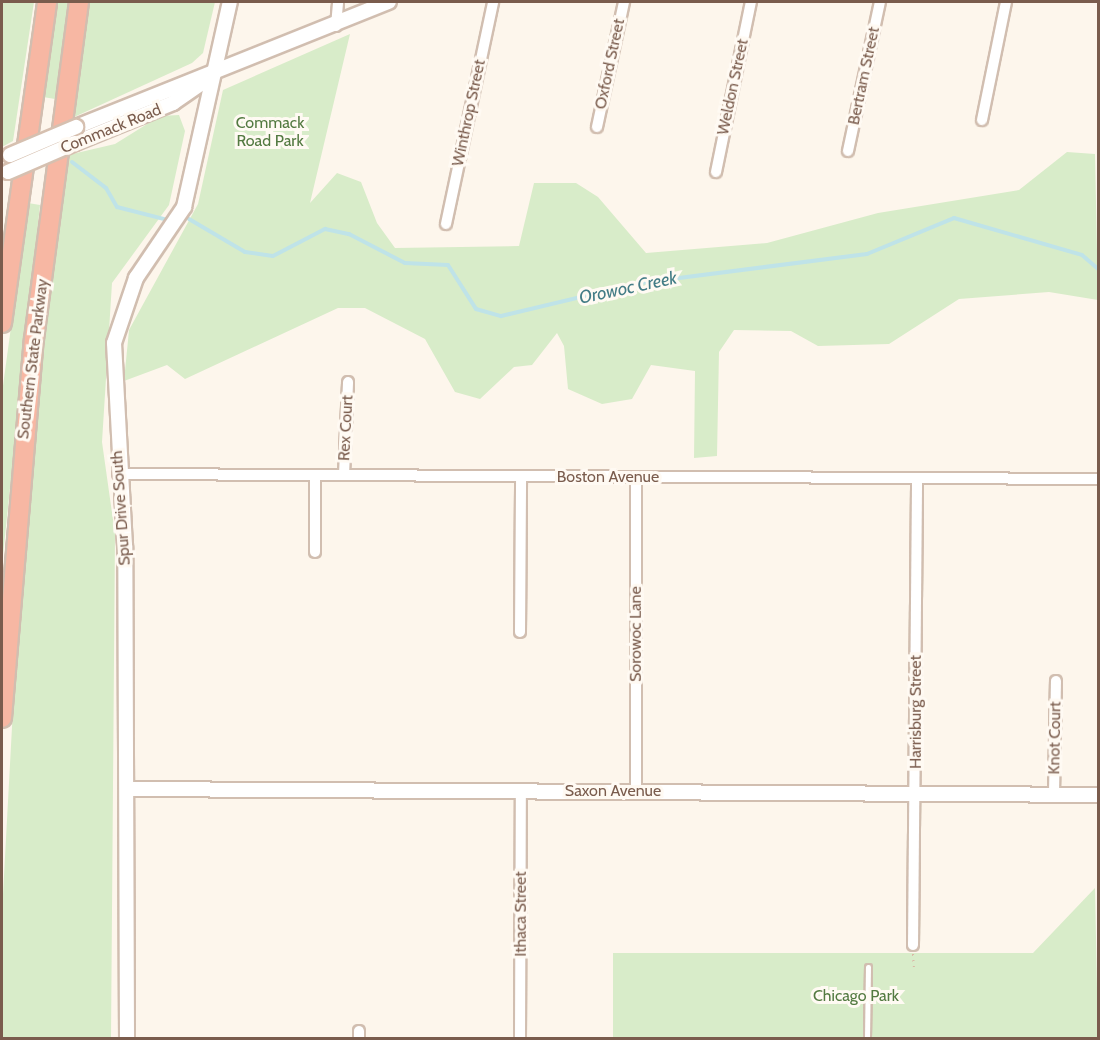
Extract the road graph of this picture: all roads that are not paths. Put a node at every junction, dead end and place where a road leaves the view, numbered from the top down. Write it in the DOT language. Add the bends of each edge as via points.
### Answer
graph roads {
  1 [pos="47,2"];
  2 [pos="79,2"];
  3 [pos="230,2"];
  4 [pos="338,2"];
  5 [pos="389,2"];
  6 [pos="493,2"];
  7 [pos="624,2"];
  8 [pos="751,2"];
  9 [pos="880,2"];
  10 [pos="1006,2"];
  11 [pos="336,26"];
  12 [pos="215,74"];
  13 [pos="982,120"];
  14 [pos="597,127"];
  15 [pos="848,151"];
  16 [pos="6,156"];
  17 [pos="716,172"];
  18 [pos="4,174"];
  19 [pos="446,224"];
  20 [pos="2,323"];
  21 [pos="348,382"];
  22 [pos="118,474"];
  23 [pos="344,475"];
  24 [pos="315,476"];
  25 [pos="521,476"];
  26 [pos="636,477"];
  27 [pos="916,479"];
  28 [pos="1098,479"];
  29 [pos="315,552"];
  30 [pos="6,582"];
  31 [pos="520,632"];
  32 [pos="1056,681"];
  33 [pos="2,718"];
  34 [pos="128,789"];
  35 [pos="522,790"];
  36 [pos="636,791"];
  37 [pos="916,792"];
  38 [pos="1054,794"];
  39 [pos="1098,795"];
  40 [pos="913,945"];
  41 [pos="868,967"];
  42 [pos="127,1038"];
  43 [pos="520,1038"];
  44 [pos="867,1038"];
  1 -- 20 [label="highway"];
  2 -- 30 [label="highway, Southern State Parkway"];
  3 -- 12 [label="street, Spur Drive South"];
  4 -- 11 [label="street"];
  5 -- 11 [label="street, Commack Road"];
  6 -- 19 [label="street, Winthrop Street"];
  7 -- 14 [label="street, Oxford Street"];
  8 -- 17 [label="street, Weldon Street"];
  9 -- 15 [label="street, Bertram Street"];
  10 -- 13 [label="street"];
  11 -- 12 [label="street, Commack Road"];
  12 -- 16 [label="street, Commack Road, bridge"];
  12 -- 18 [label="street, Commack Road, bridge" via="173,103"];
  12 -- 22 [label="street, Spur Drive South" via="184,207 136,278 114,343"];
  21 -- 23 [label="street, Rex Court"];
  22 -- 24 [label="street, Boston Avenue"];
  22 -- 34 [label="street, Spur Drive South" via="125,546"];
  23 -- 24 [label="street, Boston Avenue"];
  23 -- 25 [label="street, Boston Avenue"];
  24 -- 29 [label="street"];
  25 -- 26 [label="street, Boston Avenue"];
  25 -- 31 [label="street"];
  26 -- 27 [label="street, Boston Avenue"];
  26 -- 36 [label="street, Sorowoc Lane"];
  27 -- 28 [label="street, Boston Avenue"];
  27 -- 37 [label="street, Harrisburg Street"];
  30 -- 33 [label="highway, Southern State Parkway"];
  32 -- 38 [label="street, Knot Court"];
  34 -- 35 [label="street, Saxon Avenue"];
  34 -- 42 [label="street, Spur Drive South"];
  35 -- 36 [label="street, Saxon Avenue"];
  35 -- 43 [label="street, Ithaca Street"];
  36 -- 37 [label="street, Saxon Avenue"];
  37 -- 38 [label="street, Saxon Avenue"];
  37 -- 40 [label="street, Harrisburg Street"];
  38 -- 39 [label="street, Saxon Avenue"];
  41 -- 44 [label="lane"];
}
